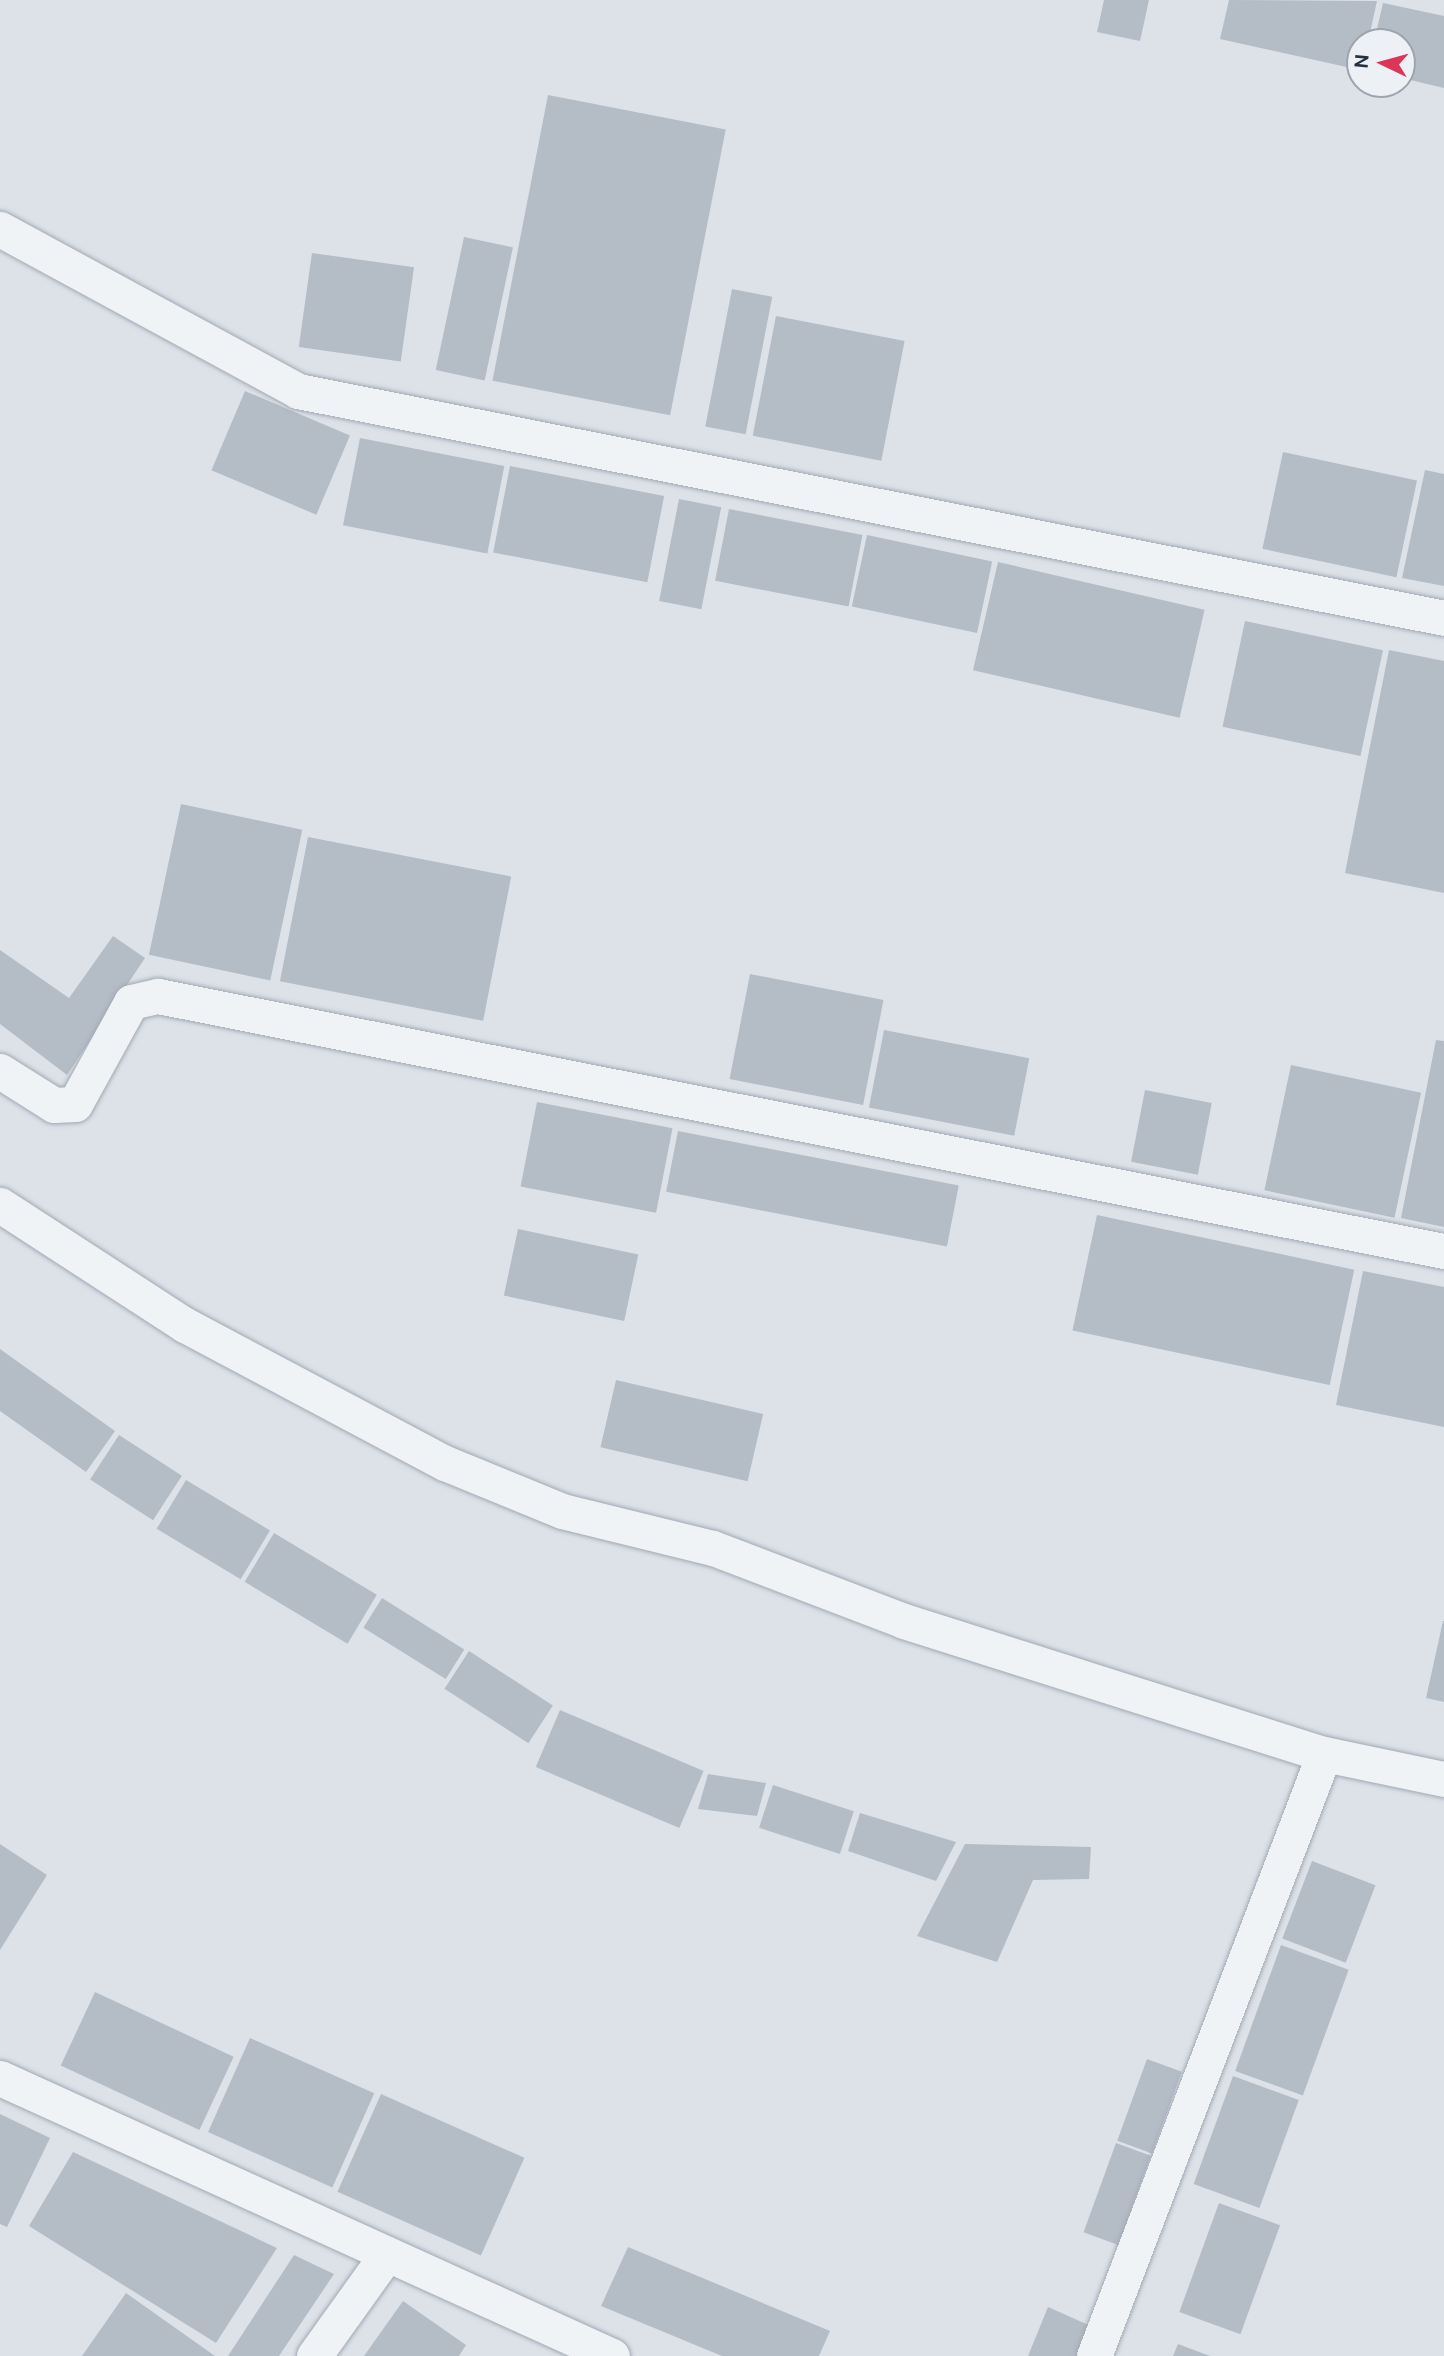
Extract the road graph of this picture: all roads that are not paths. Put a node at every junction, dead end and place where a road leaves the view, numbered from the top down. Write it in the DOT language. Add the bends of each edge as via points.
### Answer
graph roads {
  1 [pos="0,229"];
  2 [pos="1444,618"];
  3 [pos="0,1071"];
  4 [pos="0,1205"];
  5 [pos="1444,1251"];
  6 [pos="1324,1754"];
  7 [pos="1444,1779"];
  8 [pos="0,2078"];
  9 [pos="387,2254"];
  10 [pos="314,2356"];
  11 [pos="612,2356"];
  12 [pos="1094,2356"];
  1 -- 2 [label="street" via="298,391"];
  3 -- 5 [label="street" via="54,1105 75,1104 131,1002 158,996"];
  4 -- 6 [label="street" via="186,1325 456,1468 562,1511 713,1548 904,1621"];
  6 -- 7 [label="street"];
  6 -- 12 [label="street"];
  8 -- 9 [label="street"];
  9 -- 10 [label="street"];
  9 -- 11 [label="street"];
}
